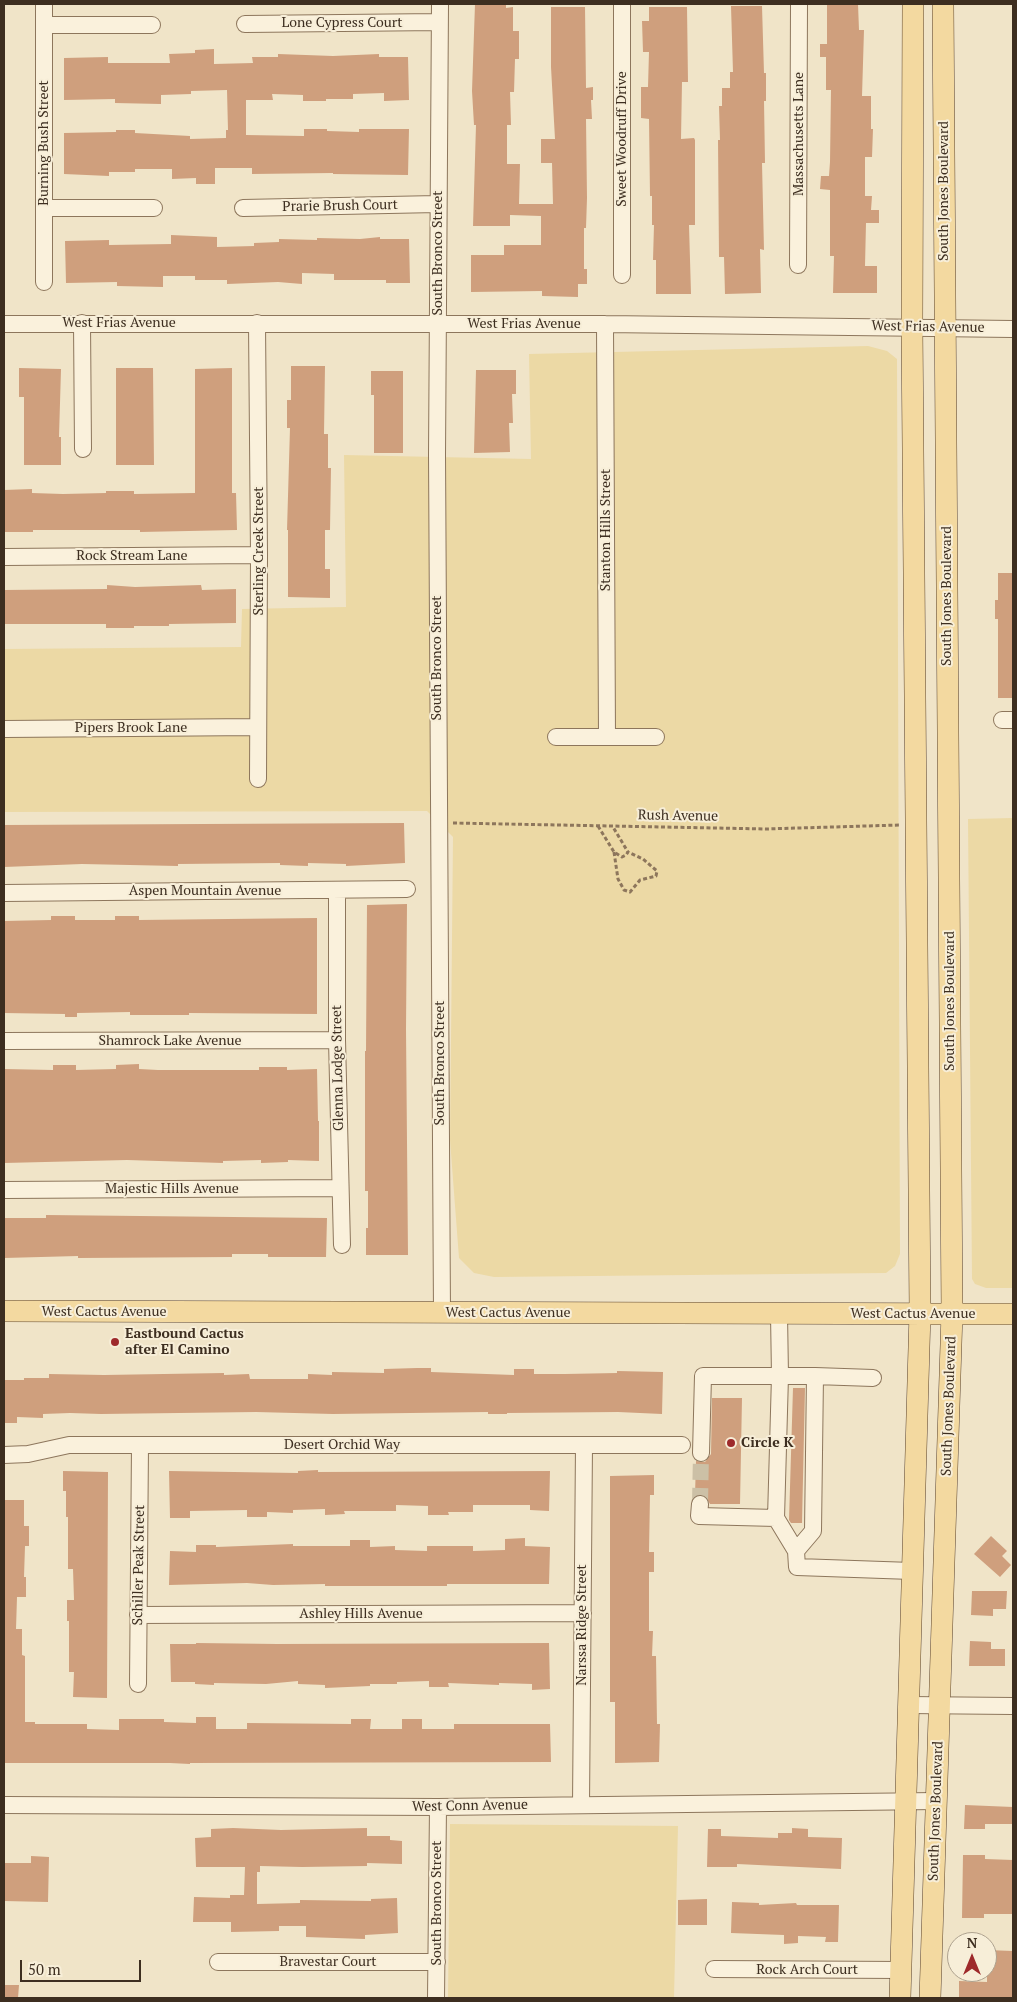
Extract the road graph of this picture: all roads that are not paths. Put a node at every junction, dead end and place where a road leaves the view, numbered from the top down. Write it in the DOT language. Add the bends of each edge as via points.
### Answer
graph roads {
  1 [pos="44,4"];
  2 [pos="440,4"];
  3 [pos="622,4"];
  4 [pos="799,4"];
  5 [pos="913,4"];
  6 [pos="943,4"];
  7 [pos="439,22"];
  8 [pos="245,24"];
  9 [pos="44,25"];
  10 [pos="152,25"];
  11 [pos="437,204"];
  12 [pos="44,208"];
  13 [pos="154,208"];
  14 [pos="243,208"];
  15 [pos="798,265"];
  16 [pos="622,275"];
  17 [pos="44,282"];
  18 [pos="257,322"];
  19 [pos="82,323"];
  20 [pos="4,324"];
  21 [pos="438,324"];
  22 [pos="605,324"];
  23 [pos="912,326"];
  24 [pos="945,327"];
  25 [pos="1013,329"];
  26 [pos="83,449"];
  27 [pos="260,555"];
  28 [pos="4,557"];
  29 [pos="258,727"];
  30 [pos="4,729"];
  31 [pos="656,736"];
  32 [pos="556,737"];
  33 [pos="607,737"];
  34 [pos="258,779"];
  35 [pos="407,889"];
  36 [pos="337,890"];
  37 [pos="4,893"];
  38 [pos="337,1040"];
  39 [pos="4,1042"];
  40 [pos="340,1188"];
  41 [pos="4,1190"];
  42 [pos="342,1245"];
  43 [pos="4,1311"];
  44 [pos="442,1313"];
  45 [pos="920,1313"];
  46 [pos="952,1313"];
  47 [pos="779,1314"];
  48 [pos="1013,1314"];
  49 [pos="780,1376"];
  50 [pos="815,1376"];
  51 [pos="873,1378"];
  52 [pos="140,1445"];
  53 [pos="584,1445"];
  54 [pos="682,1445"];
  55 [pos="701,1453"];
  56 [pos="4,1455"];
  57 [pos="700,1510"];
  58 [pos="776,1518"];
  59 [pos="796,1551"];
  60 [pos="912,1571"];
  61 [pos="583,1613"];
  62 [pos="138,1615"];
  63 [pos="138,1684"];
  64 [pos="908,1705"];
  65 [pos="939,1705"];
  66 [pos="1013,1706"];
  67 [pos="936,1801"];
  68 [pos="905,1802"];
  69 [pos="4,1805"];
  70 [pos="581,1805"];
  71 [pos="438,1807"];
  72 [pos="218,1962"];
  73 [pos="437,1962"];
  74 [pos="714,1969"];
  75 [pos="901,1970"];
  76 [pos="436,1998"];
  77 [pos="900,1998"];
  78 [pos="930,1998"];
  1 -- 9 [label="street, Burning Bush Street"];
  2 -- 7 [label="street, South Bronco Street"];
  3 -- 16 [label="street, Sweet Woodruff Drive"];
  4 -- 15 [label="street, Massachusetts Lane"];
  5 -- 23 [label="main road"];
  6 -- 24 [label="main road, South Jones Boulevard"];
  7 -- 8 [label="street, Lone Cypress Court"];
  7 -- 11 [label="street, South Bronco Street"];
  9 -- 10 [label="street"];
  9 -- 12 [label="street, Burning Bush Street"];
  11 -- 14 [label="street, Prarie Brush Court"];
  11 -- 21 [label="street, South Bronco Street"];
  12 -- 13 [label="street"];
  12 -- 17 [label="street, Burning Bush Street"];
  18 -- 19 [label="street, West Frias Avenue"];
  18 -- 21 [label="street, West Frias Avenue"];
  18 -- 27 [label="street, Sterling Creek Street"];
  19 -- 20 [label="street, West Frias Avenue"];
  19 -- 26 [label="street"];
  21 -- 22 [label="street, West Frias Avenue"];
  21 -- 44 [label="street, South Bronco Street"];
  22 -- 23 [label="street, West Frias Avenue"];
  22 -- 33 [label="street, Stanton Hills Street"];
  23 -- 24 [label="street, West Frias Avenue"];
  23 -- 45 [label="main road"];
  24 -- 25 [label="street, West Frias Avenue"];
  24 -- 46 [label="main road, South Jones Boulevard"];
  27 -- 28 [label="street, Rock Stream Lane"];
  27 -- 29 [label="street, Sterling Creek Street"];
  29 -- 30 [label="street, Pipers Brook Lane"];
  29 -- 34 [label="street, Sterling Creek Street"];
  31 -- 33 [label="street"];
  32 -- 33 [label="street"];
  35 -- 36 [label="street, Aspen Mountain Avenue"];
  36 -- 37 [label="street, Aspen Mountain Avenue"];
  36 -- 38 [label="street, Glenna Lodge Street"];
  38 -- 39 [label="street, Shamrock Lake Avenue"];
  38 -- 40 [label="street, Glenna Lodge Street"];
  40 -- 41 [label="street, Majestic Hills Avenue"];
  40 -- 42 [label="street, Glenna Lodge Street"];
  43 -- 44 [label="main road, West Cactus Avenue"];
  44 -- 47 [label="main road, West Cactus Avenue"];
  45 -- 46 [label="main road, West Cactus Avenue"];
  45 -- 47 [label="main road, West Cactus Avenue"];
  45 -- 60 [label="main road"];
  46 -- 48 [label="main road, West Cactus Avenue"];
  46 -- 65 [label="main road, South Jones Boulevard"];
  47 -- 49 [label="street"];
  49 -- 50 [label="street"];
  49 -- 55 [label="street" via="703,1376"];
  49 -- 58 [label="street"];
  50 -- 51 [label="street"];
  50 -- 59 [label="street" via="813,1531"];
  52 -- 53 [label="street, Desert Orchid Way"];
  52 -- 56 [label="street, Desert Orchid Way" via="69,1445 28,1454"];
  52 -- 62 [label="street, Schiller Peak Street"];
  53 -- 54 [label="street, Desert Orchid Way"];
  53 -- 61 [label="street, Narssa Ridge Street"];
  57 -- 58 [label="street"];
  58 -- 59 [label="street"];
  59 -- 60 [label="street" via="797,1568"];
  60 -- 64 [label="main road"];
  61 -- 62 [label="street, Ashley Hills Avenue"];
  61 -- 70 [label="street, Narssa Ridge Street"];
  62 -- 63 [label="street, Schiller Peak Street"];
  64 -- 65 [label="street"];
  64 -- 68 [label="main road"];
  65 -- 66 [label="street"];
  65 -- 67 [label="main road, South Jones Boulevard"];
  67 -- 68 [label="street, West Conn Avenue"];
  67 -- 78 [label="main road, South Jones Boulevard"];
  68 -- 70 [label="street, West Conn Avenue"];
  68 -- 75 [label="main road"];
  69 -- 71 [label="street, West Conn Avenue"];
  70 -- 71 [label="street, West Conn Avenue"];
  71 -- 73 [label="street, South Bronco Street"];
  72 -- 73 [label="street, Bravestar Court"];
  73 -- 76 [label="street, South Bronco Street"];
  74 -- 75 [label="street, Rock Arch Court"];
  75 -- 77 [label="main road"];
}
